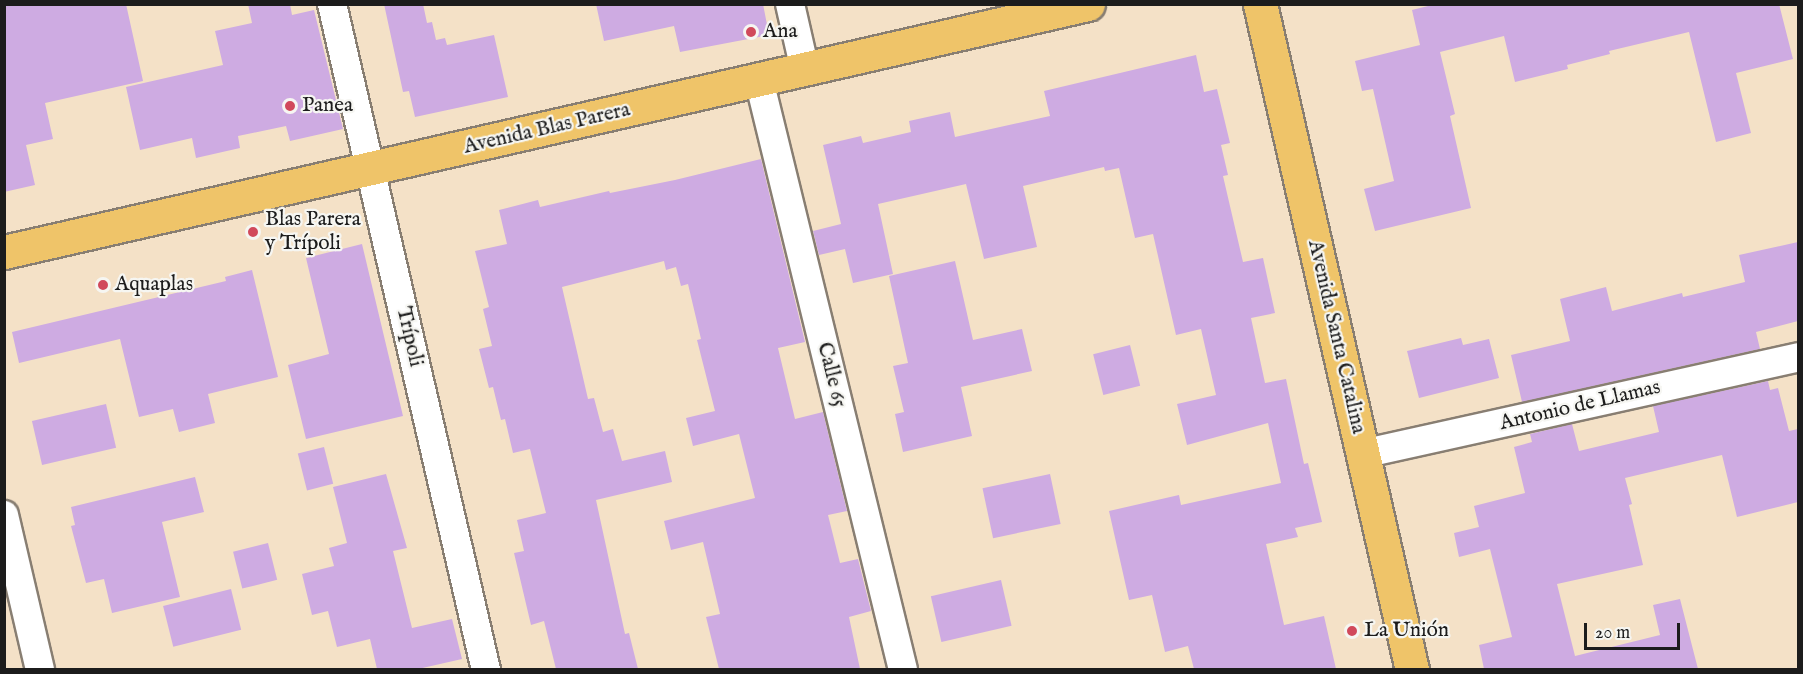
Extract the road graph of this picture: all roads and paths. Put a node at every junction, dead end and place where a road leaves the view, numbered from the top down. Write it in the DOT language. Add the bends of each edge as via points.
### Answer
graph roads {
  1 [pos="332,4"];
  2 [pos="790,4"];
  3 [pos="1088,4"];
  4 [pos="1260,4"];
  5 [pos="805,70"];
  6 [pos="759,80"];
  7 [pos="370,170"];
  8 [pos="4,252"];
  9 [pos="1798,357"];
  10 [pos="1362,454"];
  11 [pos="6,527"];
  12 [pos="40,669"];
  13 [pos="486,669"];
  14 [pos="903,669"];
  15 [pos="1412,669"];
  1 -- 7 [label="street, Trípoli"];
  2 -- 5 [label="street"];
  3 -- 5 [label="main road, Avenida Blas Parera"];
  4 -- 10 [label="main road, Avenida Santa Catalina"];
  5 -- 6 [label="main road, Avenida Blas Parera"];
  6 -- 7 [label="main road, Avenida Blas Parera"];
  6 -- 14 [label="street, Calle 65"];
  7 -- 8 [label="main road, Avenida Blas Parera"];
  7 -- 13 [label="street, Trípoli"];
  9 -- 10 [label="street, Antonio de Llamas"];
  10 -- 15 [label="main road, Avenida Santa Catalina"];
  11 -- 12 [label="street"];
}
